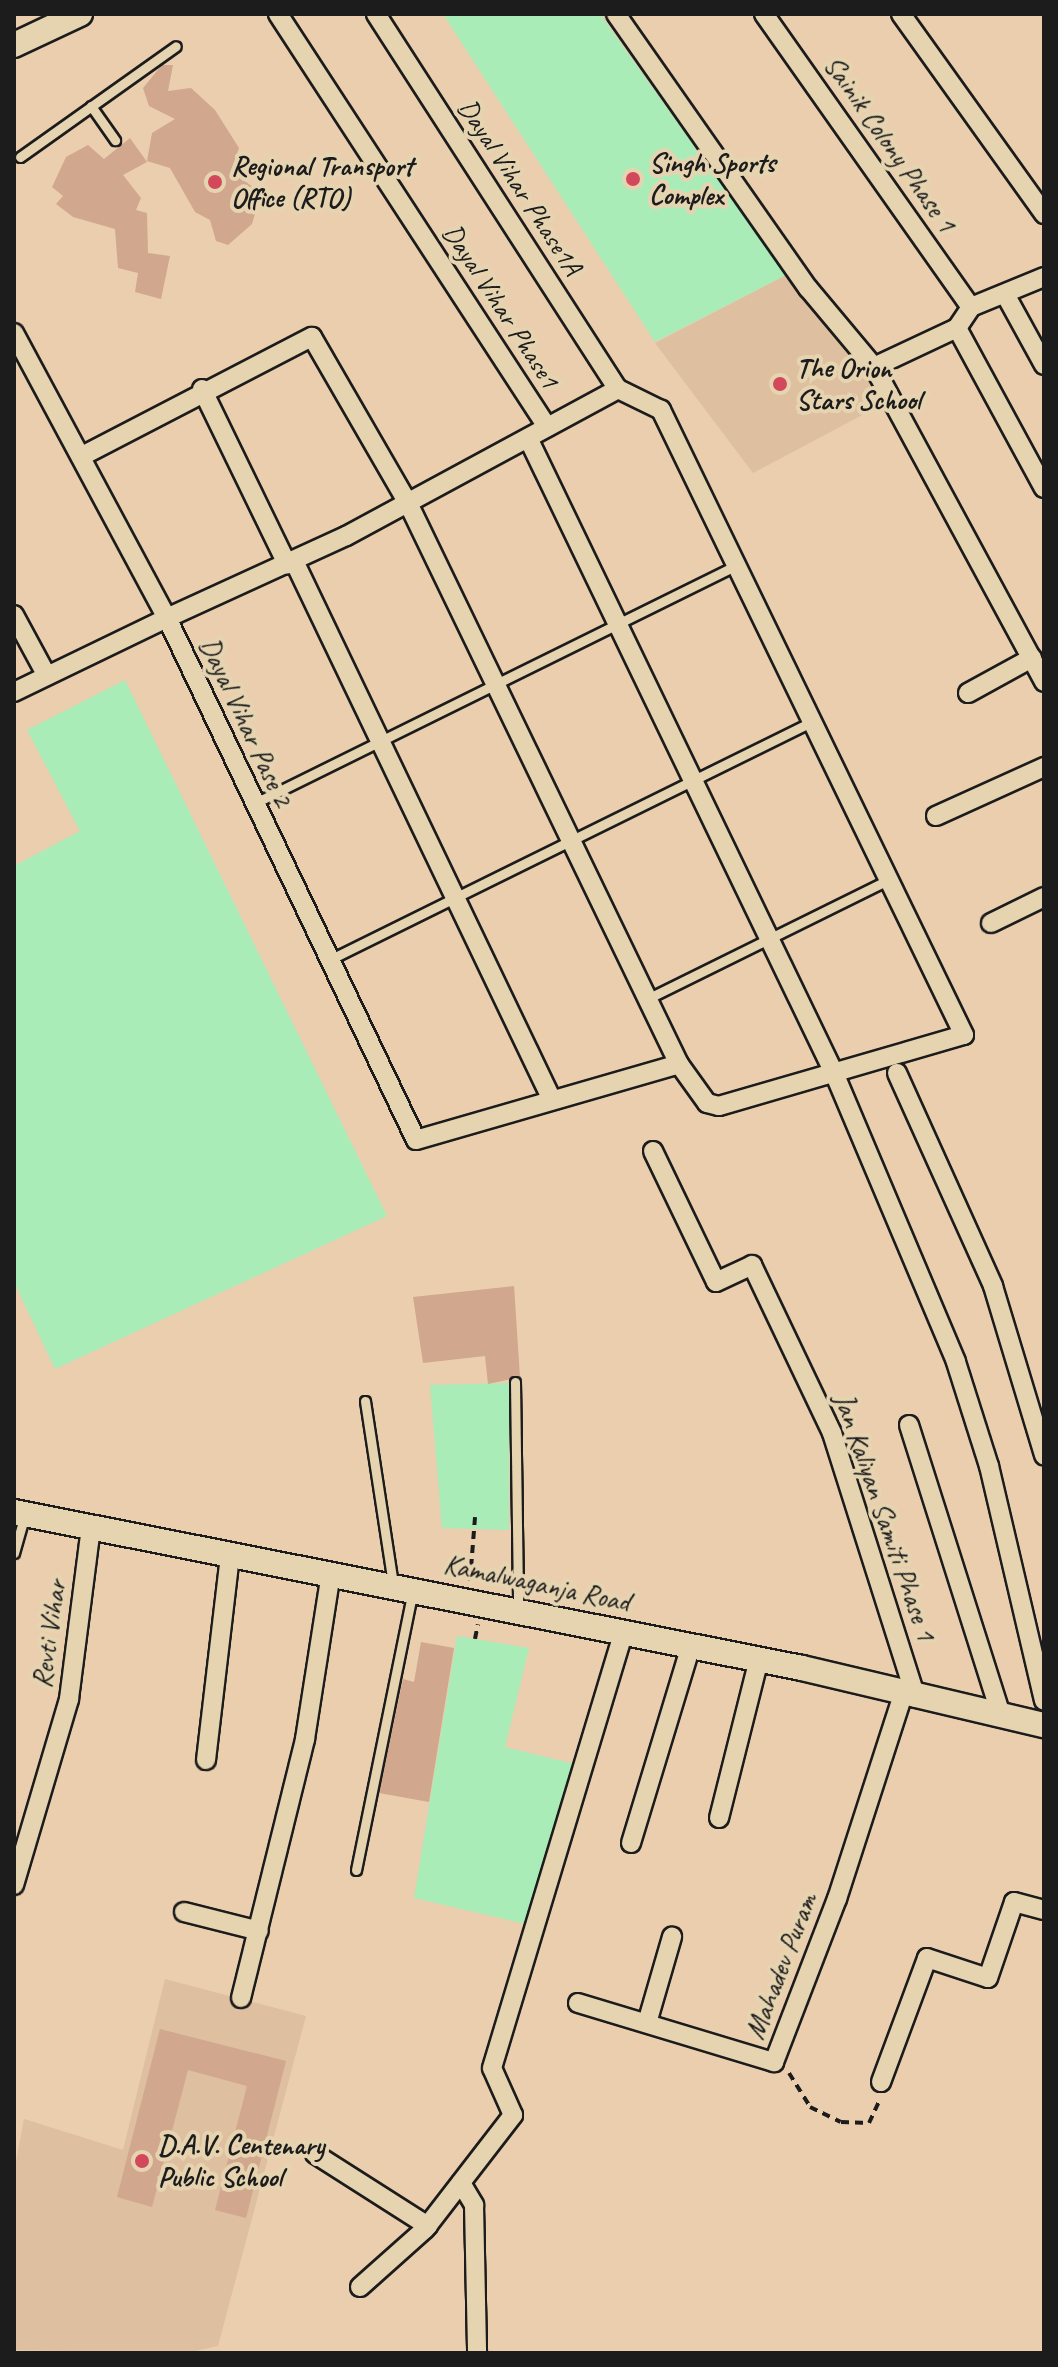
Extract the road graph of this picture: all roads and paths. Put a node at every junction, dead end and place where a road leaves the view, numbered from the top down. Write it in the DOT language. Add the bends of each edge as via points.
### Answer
graph roads {
  1 [pos="80,14"];
  2 [pos="278,14"];
  3 [pos="376,14"];
  4 [pos="616,14"];
  5 [pos="764,14"];
  6 [pos="901,14"];
  7 [pos="14,45"];
  8 [pos="176,46"];
  9 [pos="91,106"];
  10 [pos="115,140"];
  11 [pos="20,157"];
  12 [pos="1044,214"];
  13 [pos="1044,277"];
  14 [pos="1005,294"];
  15 [pos="971,307"];
  16 [pos="957,328"];
  17 [pos="14,333"];
  18 [pos="1044,365"];
  19 [pos="874,367"];
  20 [pos="202,389"];
  21 [pos="618,389"];
  22 [pos="547,427"];
  23 [pos="528,438"];
  24 [pos="82,456"];
  25 [pos="1044,488"];
  26 [pos="408,503"];
  27 [pos="290,562"];
  28 [pos="740,564"];
  29 [pos="14,615"];
  30 [pos="167,618"];
  31 [pos="618,627"];
  32 [pos="1032,658"];
  33 [pos="47,676"];
  34 [pos="1044,682"];
  35 [pos="498,689"];
  36 [pos="14,692"];
  37 [pos="968,693"];
  38 [pos="813,721"];
  39 [pos="381,743"];
  40 [pos="1044,767"];
  41 [pos="695,785"];
  42 [pos="252,804"];
  43 [pos="936,816"];
  44 [pos="572,844"];
  45 [pos="890,879"];
  46 [pos="1044,897"];
  47 [pos="457,901"];
  48 [pos="991,923"];
  49 [pos="771,937"];
  50 [pos="329,960"];
  51 [pos="647,999"];
  52 [pos="679,1064"];
  53 [pos="897,1073"];
  54 [pos="835,1075"];
  55 [pos="551,1098"];
  56 [pos="653,1151"];
  57 [pos="515,1382"];
  58 [pos="365,1401"];
  59 [pos="909,1425"];
  60 [pos="1044,1455"];
  61 [pos="20,1513"];
  62 [pos="475,1517"];
  63 [pos="91,1528"];
  64 [pos="14,1553"];
  65 [pos="230,1555"];
  66 [pos="331,1573"];
  67 [pos="403,1586"];
  68 [pos="469,1599"];
  69 [pos="518,1609"];
  70 [pos="624,1632"];
  71 [pos="691,1646"];
  72 [pos="759,1659"];
  73 [pos="909,1696"];
  74 [pos="1044,1701"];
  75 [pos="1001,1715"];
  76 [pos="1044,1725"];
  77 [pos="206,1760"];
  78 [pos="719,1818"];
  79 [pos="631,1843"];
  80 [pos="356,1870"];
  81 [pos="14,1885"];
  82 [pos="1044,1910"];
  83 [pos="184,1912"];
  84 [pos="259,1931"];
  85 [pos="672,1937"];
  86 [pos="241,1998"];
  87 [pos="578,2003"];
  88 [pos="647,2023"];
  89 [pos="774,2062"];
  90 [pos="881,2082"];
  91 [pos="315,2154"];
  92 [pos="467,2192"];
  93 [pos="428,2226"];
  94 [pos="360,2287"];
  95 [pos="477,2353"];
  1 -- 7 [label="main road"];
  2 -- 22 [label="street, Dayal Vihar Phase1"];
  3 -- 21 [label="street, Dayal Vihar Phase1A"];
  4 -- 19 [label="street" via="808,288"];
  5 -- 15 [label="street, Sainik Colony Phase 1"];
  6 -- 12 [label="street"];
  8 -- 9 [label="lane"];
  9 -- 10 [label="lane"];
  9 -- 11 [label="lane"];
  13 -- 14 [label="street"];
  14 -- 15 [label="street"];
  14 -- 18 [label="street"];
  15 -- 16 [label="street"];
  16 -- 19 [label="street"];
  16 -- 25 [label="street"];
  17 -- 24 [label="street, Dayal Vihar Pase 2"];
  19 -- 32 [label="street"];
  20 -- 24 [label="street"];
  20 -- 26 [label="street" via="309,334"];
  20 -- 27 [label="street"];
  21 -- 22 [label="street"];
  21 -- 28 [label="street" via="661,410"];
  22 -- 23 [label="street"];
  23 -- 26 [label="street"];
  23 -- 31 [label="street"];
  24 -- 30 [label="street, Dayal Vihar Pase 2"];
  26 -- 27 [label="street"];
  26 -- 35 [label="street"];
  27 -- 30 [label="street"];
  27 -- 39 [label="street"];
  28 -- 31 [label="lane"];
  28 -- 38 [label="street"];
  29 -- 33 [label="street"];
  30 -- 33 [label="street"];
  30 -- 42 [label="street, Dayal Vihar Pase 2"];
  31 -- 35 [label="lane"];
  31 -- 41 [label="street"];
  32 -- 34 [label="street"];
  32 -- 37 [label="street"];
  33 -- 36 [label="street"];
  35 -- 39 [label="lane"];
  35 -- 44 [label="street"];
  38 -- 41 [label="lane"];
  38 -- 45 [label="street"];
  39 -- 42 [label="lane"];
  39 -- 47 [label="street"];
  40 -- 43 [label="street"];
  41 -- 44 [label="lane"];
  41 -- 49 [label="street"];
  42 -- 50 [label="street, Dayal Vihar Pase 2"];
  44 -- 47 [label="lane"];
  44 -- 51 [label="street"];
  45 -- 49 [label="lane"];
  45 -- 54 [label="street" via="964,1035"];
  46 -- 48 [label="street"];
  47 -- 50 [label="lane"];
  47 -- 55 [label="street"];
  49 -- 51 [label="lane"];
  49 -- 54 [label="street"];
  50 -- 55 [label="street, Dayal Vihar Pase 2" via="416,1140"];
  51 -- 52 [label="street"];
  52 -- 54 [label="street" via="707,1103 719,1106"];
  52 -- 55 [label="street"];
  53 -- 60 [label="street" via="993,1286"];
  54 -- 74 [label="street" via="956,1362 989,1466"];
  56 -- 73 [label="street, Jan Kaliyan Samiti Phase 1" via="716,1282 752,1265 832,1433"];
  57 -- 69 [label="lane"];
  58 -- 67 [label="lane"];
  59 -- 75 [label="street"];
  61 -- 63 [label="main road, Kamalwaganja Road"];
  61 -- 64 [label="lane"];
  62 -- 68 [label="path"];
  63 -- 65 [label="main road, Kamalwaganja Road"];
  63 -- 81 [label="street, Revti Vihar" via="69,1699"];
  65 -- 66 [label="main road, Kamalwaganja Road"];
  65 -- 77 [label="street"];
  66 -- 67 [label="main road, Kamalwaganja Road"];
  66 -- 84 [label="street" via="305,1739"];
  67 -- 68 [label="main road, Kamalwaganja Road"];
  67 -- 80 [label="lane"];
  68 -- 69 [label="main road, Kamalwaganja Road"];
  69 -- 70 [label="main road, Kamalwaganja Road"];
  70 -- 71 [label="main road, Kamalwaganja Road"];
  70 -- 92 [label="street" via="492,2068 513,2115"];
  71 -- 72 [label="main road, Kamalwaganja Road"];
  71 -- 79 [label="street"];
  72 -- 73 [label="main road, Kamalwaganja Road"];
  72 -- 78 [label="street"];
  73 -- 75 [label="main road, Kamalwaganja Road"];
  73 -- 89 [label="street, Mahadev Puram"];
  75 -- 76 [label="main road, Kamalwaganja Road"];
  82 -- 90 [label="street" via="1014,1902 988,1978 927,1958"];
  83 -- 84 [label="street"];
  84 -- 86 [label="street"];
  85 -- 88 [label="street"];
  87 -- 88 [label="street, Mahadev Puram"];
  88 -- 89 [label="street, Mahadev Puram"];
  89 -- 90 [label="path" via="810,2107 841,2122 869,2123"];
  91 -- 93 [label="street"];
  92 -- 93 [label="street"];
  92 -- 95 [label="street"];
  93 -- 94 [label="street"];
}
